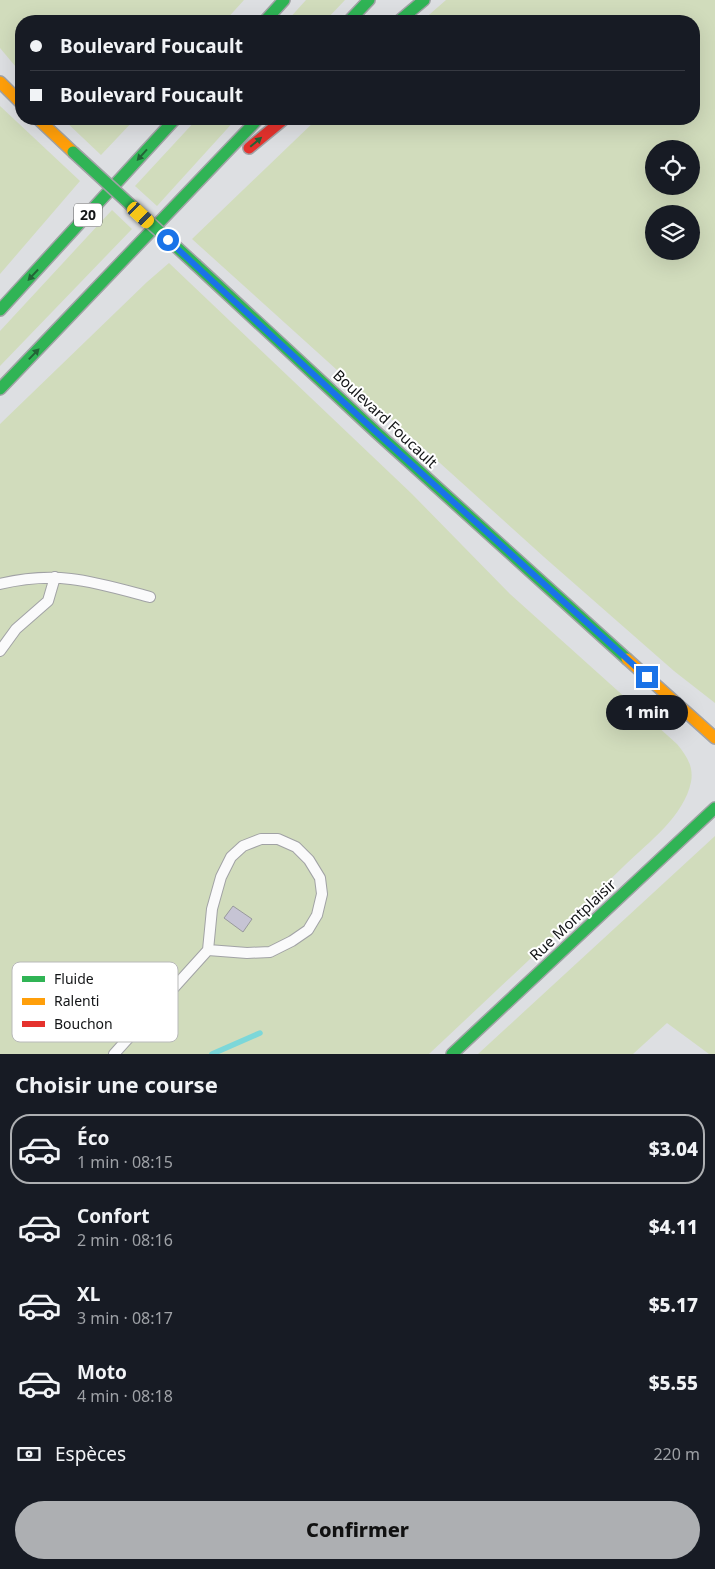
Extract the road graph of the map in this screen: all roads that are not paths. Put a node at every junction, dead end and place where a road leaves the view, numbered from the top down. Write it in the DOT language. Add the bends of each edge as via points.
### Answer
graph roads {
  1 [pos="284,0"];
  2 [pos="369,0"];
  3 [pos="424,0"];
  4 [pos="270,15"];
  5 [pos="355,15"];
  6 [pos="406,15"];
  7 [pos="0,82"];
  8 [pos="15,97"];
  9 [pos="44,125"];
  10 [pos="170,125"];
  11 [pos="252,125"];
  12 [pos="277,125"];
  13 [pos="165,218"];
  14 [pos="0,310"];
  15 [pos="0,389"];
  16 [pos="55,577"];
  17 [pos="0,584"];
  18 [pos="150,597"];
  19 [pos="0,651"];
  20 [pos="715,738"];
  21 [pos="715,808"];
  22 [pos="208,950"];
  23 [pos="178,983"];
  24 [pos="125,1042"];
  25 [pos="114,1054"];
  26 [pos="452,1054"];
  1 -- 4 [label="main road"];
  2 -- 5 [label="main road"];
  3 -- 6 [label="main road"];
  7 -- 8 [label="main road"];
  9 -- 20 [label="main road, Boulevard Foucault, bridge" via="390,445"];
  10 -- 14 [label="main road, 20, one-way"];
  11 -- 13 [label="main road"];
  13 -- 12 [label="main road, one-way"];
  15 -- 13 [label="main road, one-way"];
  16 -- 17 [label="lane"];
  16 -- 18 [label="lane" via="87,580"];
  16 -- 19 [label="lane" via="48,600 16,629"];
  21 -- 26 [label="main road, Rue Montplaisir"];
  22 -- 22 [label="lane" via="212,909 221,876 231,857 243,846 261,839 278,839 296,847 320,878 322,894 308,930 270,952"];
  22 -- 23 [label="lane"];
  24 -- 25 [label="lane"];
}
